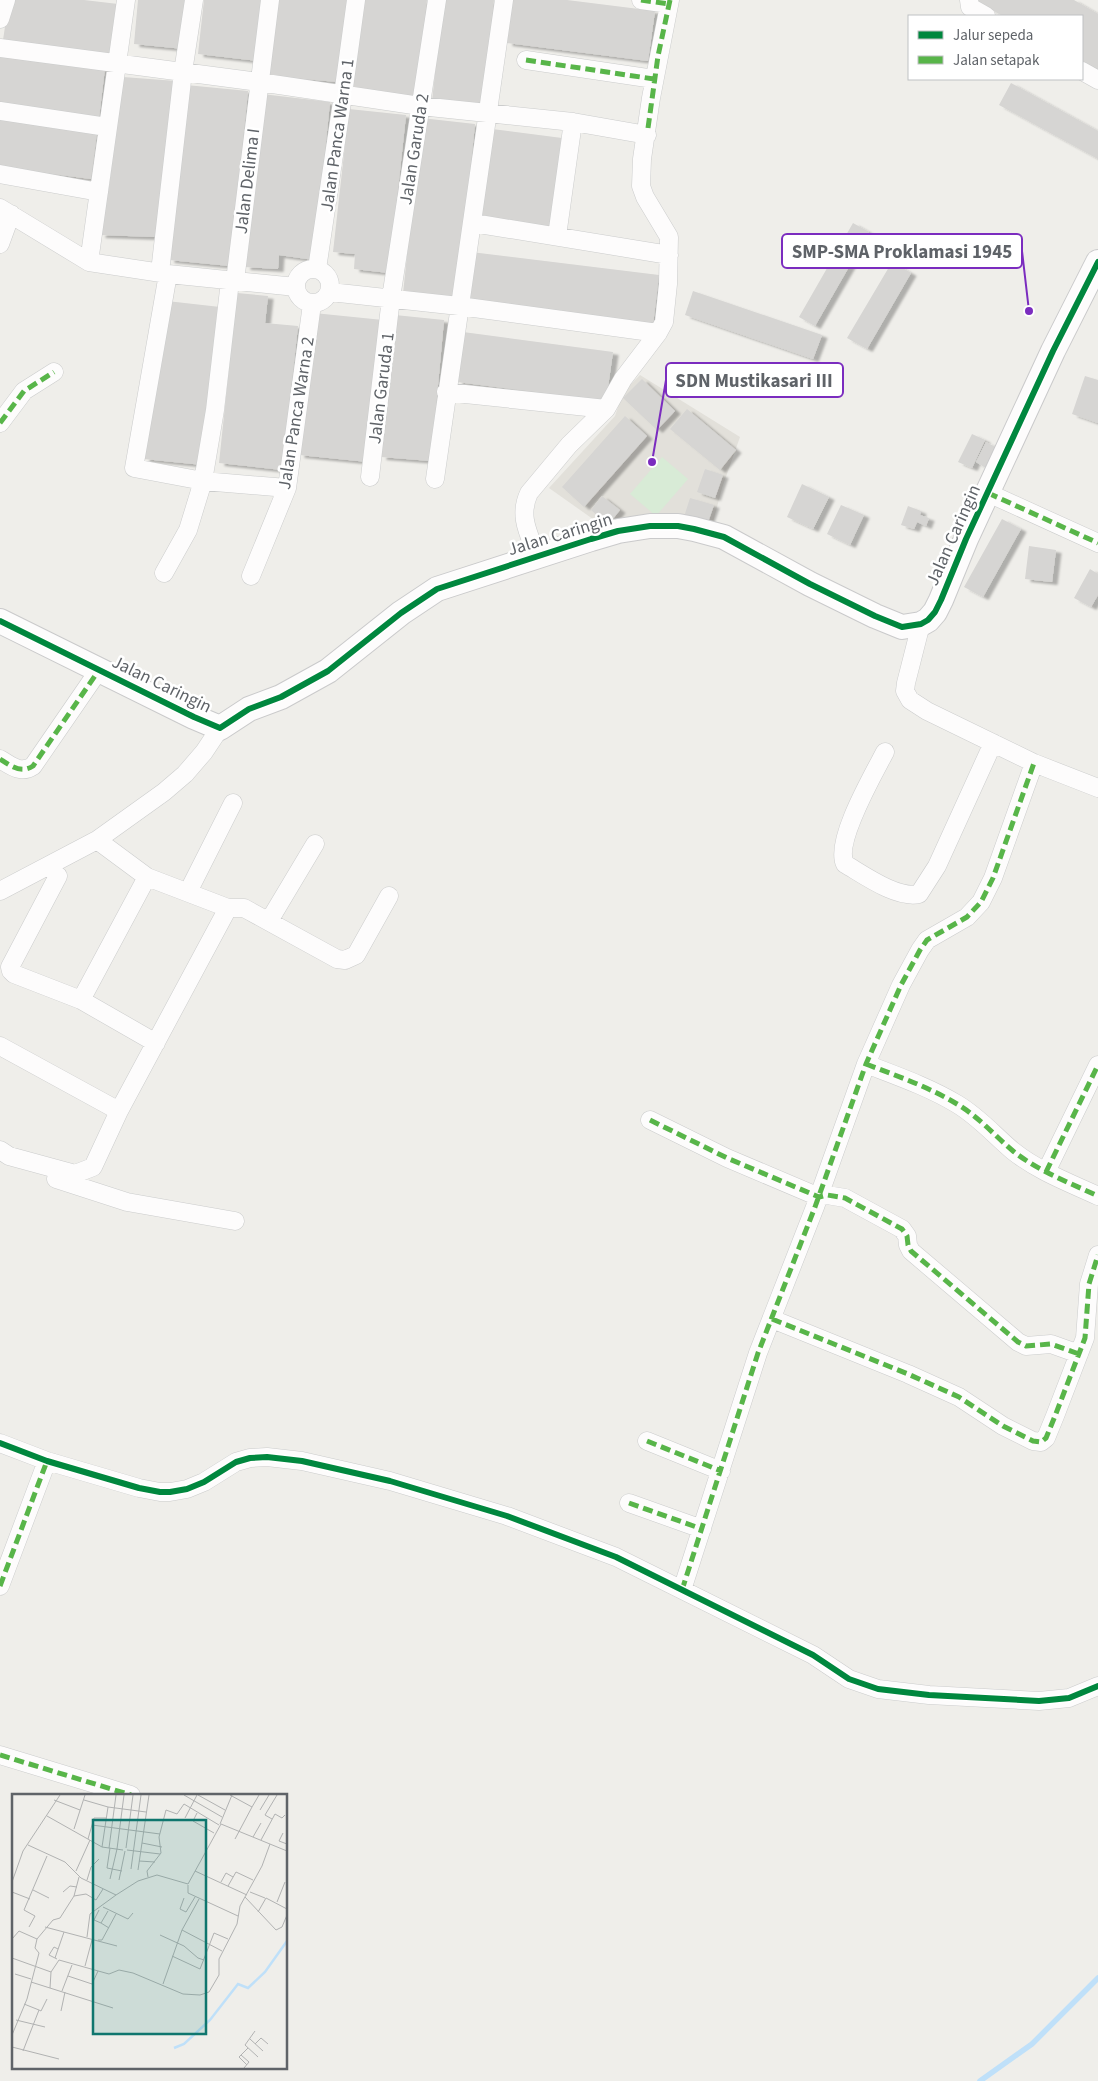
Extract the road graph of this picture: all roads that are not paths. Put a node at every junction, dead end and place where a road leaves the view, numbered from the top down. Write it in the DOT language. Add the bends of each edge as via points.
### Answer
graph roads {
  1 [pos="6,0"];
  2 [pos="126,0"];
  3 [pos="194,0"];
  4 [pos="270,0"];
  5 [pos="356,0"];
  6 [pos="437,0"];
  7 [pos="504,0"];
  8 [pos="641,0"];
  9 [pos="670,2"];
  10 [pos="969,3"];
  11 [pos="985,15"];
  12 [pos="0,19"];
  13 [pos="0,48"];
  14 [pos="526,60"];
  15 [pos="116,63"];
  16 [pos="183,72"];
  17 [pos="1083,72"];
  18 [pos="654,79"];
  19 [pos="1098,80"];
  20 [pos="260,82"];
  21 [pos="343,95"];
  22 [pos="420,106"];
  23 [pos="0,110"];
  24 [pos="488,112"];
  25 [pos="573,122"];
  26 [pos="108,127"];
  27 [pos="647,135"];
  28 [pos="0,174"];
  29 [pos="99,192"];
  30 [pos="5,211"];
  31 [pos="473,223"];
  32 [pos="557,236"];
  33 [pos="0,244"];
  34 [pos="669,255"];
  35 [pos="89,262"];
  36 [pos="1098,262"];
  37 [pos="316,269"];
  38 [pos="164,273"];
  39 [pos="233,281"];
  40 [pos="296,287"];
  41 [pos="330,292"];
  42 [pos="391,298"];
  43 [pos="312,304"];
  44 [pos="459,306"];
  45 [pos="658,333"];
  46 [pos="54,372"];
  47 [pos="446,392"];
  48 [pos="606,409"];
  49 [pos="0,423"];
  50 [pos="370,477"];
  51 [pos="435,479"];
  52 [pos="203,481"];
  53 [pos="287,488"];
  54 [pos="988,493"];
  55 [pos="1098,542"];
  56 [pos="537,556"];
  57 [pos="164,573"];
  58 [pos="251,576"];
  59 [pos="0,621"];
  60 [pos="921,624"];
  61 [pos="99,670"];
  62 [pos="220,728"];
  63 [pos="994,743"];
  64 [pos="885,752"];
  65 [pos="0,759"];
  66 [pos="1034,763"];
  67 [pos="1098,788"];
  68 [pos="232,802"];
  69 [pos="98,840"];
  70 [pos="315,844"];
  71 [pos="58,876"];
  72 [pos="147,877"];
  73 [pos="0,891"];
  74 [pos="188,892"];
  75 [pos="389,896"];
  76 [pos="228,908"];
  77 [pos="269,921"];
  78 [pos="81,1000"];
  79 [pos="156,1043"];
  80 [pos="0,1046"];
  81 [pos="866,1064"];
  82 [pos="1098,1065"];
  83 [pos="119,1111"];
  84 [pos="650,1120"];
  85 [pos="0,1150"];
  86 [pos="0,1166"];
  87 [pos="1046,1172"];
  88 [pos="1098,1196"];
  89 [pos="819,1197"];
  90 [pos="235,1221"];
  91 [pos="1098,1255"];
  92 [pos="772,1319"];
  93 [pos="1079,1354"];
  94 [pos="647,1441"];
  95 [pos="0,1444"];
  96 [pos="48,1461"];
  97 [pos="721,1471"];
  98 [pos="629,1503"];
  99 [pos="702,1529"];
  100 [pos="0,1586"];
  101 [pos="682,1590"];
  102 [pos="1098,1686"];
  103 [pos="0,1755"];
  104 [pos="128,1794"];
  1 -- 12 [label="street"];
  2 -- 15 [label="street"];
  3 -- 16 [label="street"];
  4 -- 20 [label="street, Jalan Delima I"];
  5 -- 21 [label="street, Jalan Panca Warna 1"];
  6 -- 22 [label="street, Jalan Garuda 2"];
  7 -- 24 [label="street"];
  8 -- 9 [label="street"];
  9 -- 18 [label="street"];
  10 -- 11 [label="street"];
  13 -- 15 [label="street"];
  14 -- 18 [label="street"];
  15 -- 16 [label="street"];
  15 -- 26 [label="street"];
  16 -- 20 [label="street"];
  16 -- 38 [label="street"];
  17 -- 19 [label="street"];
  18 -- 27 [label="street"];
  20 -- 21 [label="street"];
  20 -- 39 [label="street, Jalan Delima I"];
  21 -- 22 [label="street"];
  21 -- 37 [label="street, Jalan Panca Warna 1"];
  22 -- 24 [label="street"];
  22 -- 42 [label="street, Jalan Garuda 2"];
  23 -- 26 [label="street"];
  24 -- 25 [label="street"];
  24 -- 31 [label="street"];
  25 -- 27 [label="street"];
  25 -- 32 [label="street"];
  26 -- 29 [label="street"];
  27 -- 34 [label="street" via="641,186 670,237"];
  28 -- 29 [label="street"];
  29 -- 35 [label="street"];
  30 -- 33 [label="street"];
  30 -- 35 [label="street"];
  31 -- 32 [label="street"];
  31 -- 44 [label="street"];
  32 -- 34 [label="street"];
  34 -- 45 [label="street" via="666,309"];
  35 -- 38 [label="street"];
  36 -- 54 [label="street, Jalan Caringin"];
  37 -- 40 [label="street" via="302,273"];
  37 -- 41 [label="street" via="330,280"];
  38 -- 39 [label="street"];
  38 -- 52 [label="street" via="134,468"];
  39 -- 40 [label="street"];
  39 -- 52 [label="street, Jalan Delima I"];
  40 -- 43 [label="street" via="299,296"];
  41 -- 42 [label="street"];
  41 -- 43 [label="street" via="323,301"];
  42 -- 44 [label="street"];
  42 -- 50 [label="street, Jalan Garuda 1"];
  43 -- 53 [label="street, Jalan Panca Warna 2"];
  44 -- 45 [label="street"];
  44 -- 47 [label="street"];
  45 -- 48 [label="street" via="623,379"];
  46 -- 49 [label="street" via="24,391"];
  47 -- 48 [label="street"];
  47 -- 51 [label="street"];
  48 -- 56 [label="street" via="569,445 529,493 524,518"];
  52 -- 53 [label="street"];
  52 -- 57 [label="street, Jalan Delima I" via="188,530"];
  53 -- 58 [label="street, Jalan Panca Warna 2"];
  54 -- 55 [label="street"];
  54 -- 60 [label="street, Jalan Caringin" via="935,612"];
  56 -- 60 [label="street, Jalan Caringin" via="618,531 678,526 724,537 810,584 902,627"];
  56 -- 62 [label="street, Jalan Caringin" via="437,589 328,671 288,694 248,709"];
  59 -- 61 [label="street, Jalan Caringin"];
  60 -- 63 [label="street" via="905,692 910,700 927,711"];
  61 -- 62 [label="street, Jalan Caringin"];
  61 -- 65 [label="street" via="33,766 21,770"];
  62 -- 69 [label="street" via="185,774"];
  63 -- 64 [label="street" via="937,866 919,894 909,896 845,864 842,858 846,832"];
  63 -- 66 [label="street"];
  66 -- 67 [label="street"];
  66 -- 81 [label="street" via="993,878 981,902 967,917 927,940 901,985"];
  68 -- 74 [label="street"];
  69 -- 72 [label="street"];
  69 -- 73 [label="street"];
  70 -- 77 [label="street"];
  71 -- 78 [label="street" via="10,971"];
  72 -- 74 [label="street"];
  72 -- 78 [label="street"];
  74 -- 76 [label="street"];
  75 -- 77 [label="street" via="356,955 345,960 337,959"];
  76 -- 77 [label="street" via="244,908"];
  76 -- 79 [label="street"];
  78 -- 79 [label="street"];
  79 -- 83 [label="street"];
  80 -- 83 [label="street"];
  81 -- 87 [label="street" via="959,1105 1014,1152"];
  81 -- 89 [label="street"];
  82 -- 87 [label="street"];
  83 -- 85 [label="street" via="93,1167 75,1174 9,1156"];
  84 -- 89 [label="street" via="726,1158"];
  86 -- 90 [label="street" via="60,1180 127,1202"];
  87 -- 88 [label="street"];
  89 -- 92 [label="street"];
  89 -- 93 [label="street" via="845,1198 902,1229 911,1251 1022,1345 1051,1344"];
  91 -- 93 [label="street" via="1089,1284 1084,1338"];
  92 -- 93 [label="street" via="960,1397 1003,1426 1041,1442 1046,1438"];
  92 -- 97 [label="street"];
  94 -- 97 [label="street"];
  95 -- 96 [label="street"];
  96 -- 100 [label="street"];
  96 -- 101 [label="street" via="138,1488 170,1492 187,1490 236,1462 250,1458 293,1460 350,1470 450,1498 567,1538 616,1557"];
  97 -- 99 [label="street"];
  98 -- 99 [label="street"];
  99 -- 101 [label="street"];
  101 -- 102 [label="street" via="813,1655 849,1679 878,1689 1039,1701 1069,1698"];
  103 -- 104 [label="street"];
}
